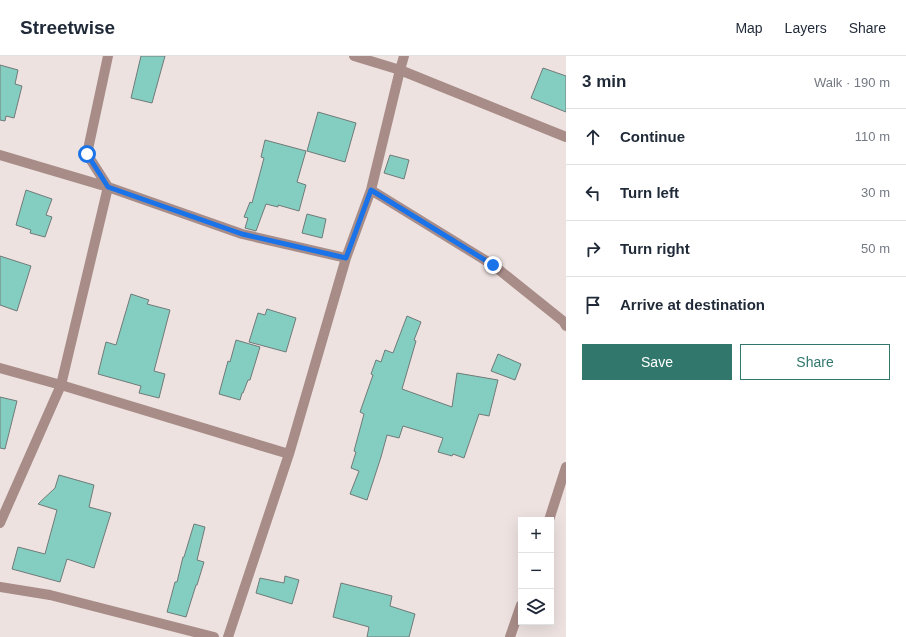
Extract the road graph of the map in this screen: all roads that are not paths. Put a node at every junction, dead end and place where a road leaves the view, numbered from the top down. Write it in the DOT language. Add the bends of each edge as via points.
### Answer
graph roads {
  1 [pos="108,56"];
  2 [pos="354,56"];
  3 [pos="404,56"];
  4 [pos="400,70"];
  5 [pos="566,137"];
  6 [pos="0,155"];
  7 [pos="108,187"];
  8 [pos="371,190"];
  9 [pos="346,258"];
  10 [pos="566,326"];
  11 [pos="0,368"];
  12 [pos="61,385"];
  13 [pos="289,454"];
  14 [pos="566,467"];
  15 [pos="550,517"];
  16 [pos="0,523"];
  17 [pos="0,587"];
  18 [pos="518,614"];
  19 [pos="214,637"];
  20 [pos="228,637"];
  21 [pos="510,637"];
  1 -- 7 [label="street" via="87,154"];
  2 -- 4 [label="street"];
  3 -- 4 [label="street"];
  4 -- 5 [label="street"];
  4 -- 8 [label="street"];
  6 -- 7 [label="street"];
  7 -- 9 [label="street" via="242,234"];
  7 -- 12 [label="street"];
  8 -- 9 [label="street"];
  8 -- 10 [label="street" via="493,265"];
  9 -- 13 [label="street"];
  11 -- 12 [label="street"];
  12 -- 13 [label="street"];
  12 -- 16 [label="street"];
  13 -- 20 [label="street"];
  14 -- 15 [label="street"];
  17 -- 19 [label="street" via="50,595"];
  18 -- 21 [label="street"];
}
